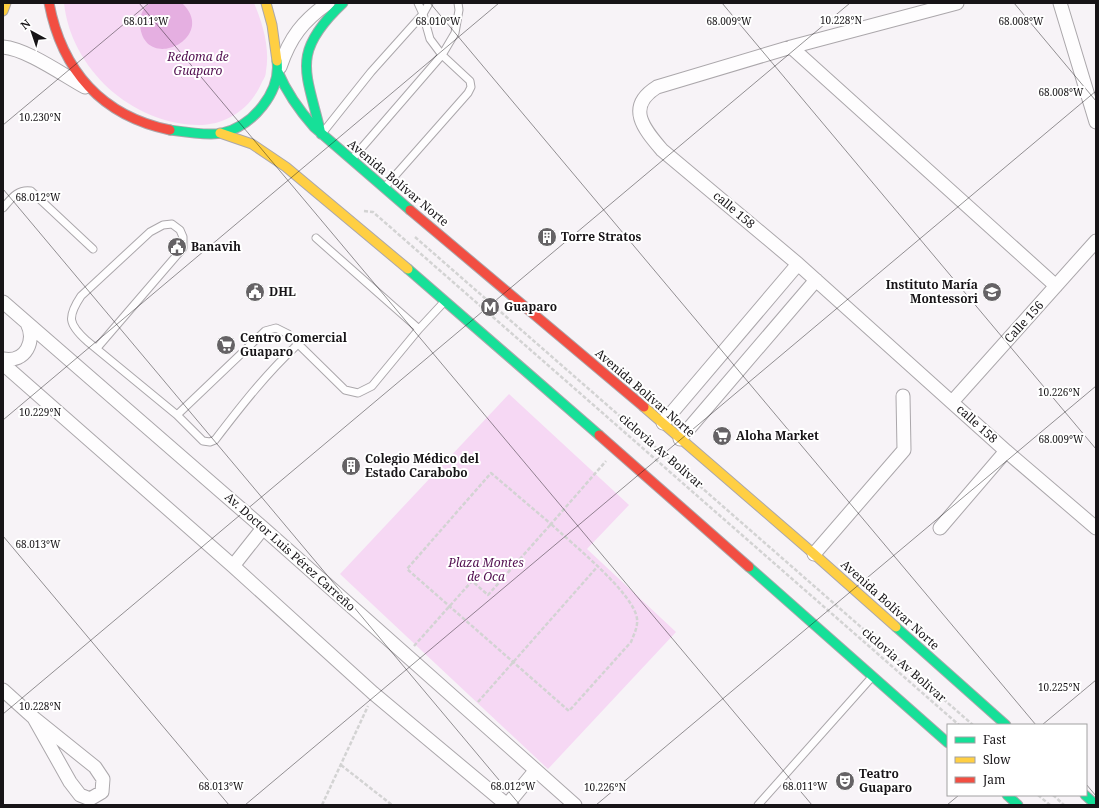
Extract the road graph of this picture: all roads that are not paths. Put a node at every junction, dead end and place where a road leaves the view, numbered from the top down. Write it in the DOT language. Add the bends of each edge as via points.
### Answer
graph roads {
  1 [pos="6,3"];
  2 [pos="15,3"];
  3 [pos="49,3"];
  4 [pos="266,3"];
  5 [pos="328,3"];
  6 [pos="343,3"];
  7 [pos="418,3"];
  8 [pos="429,3"];
  9 [pos="458,3"];
  10 [pos="957,3"];
  11 [pos="1060,3"];
  12 [pos="3,11"];
  13 [pos="423,14"];
  14 [pos="3,16"];
  15 [pos="3,46"];
  16 [pos="791,46"];
  17 [pos="442,55"];
  18 [pos="278,72"];
  19 [pos="97,94"];
  20 [pos="1096,122"];
  21 [pos="220,133"];
  22 [pos="321,134"];
  23 [pos="351,159"];
  24 [pos="384,187"];
  25 [pos="3,208"];
  26 [pos="316,238"];
  27 [pos="1096,241"];
  28 [pos="92,249"];
  29 [pos="798,264"];
  30 [pos="816,280"];
  31 [pos="1056,286"];
  32 [pos="445,301"];
  33 [pos="3,302"];
  34 [pos="27,323"];
  35 [pos="418,329"];
  36 [pos="297,345"];
  37 [pos="97,348"];
  38 [pos="3,359"];
  39 [pos="3,364"];
  40 [pos="904,396"];
  41 [pos="952,402"];
  42 [pos="177,415"];
  43 [pos="663,423"];
  44 [pos="680,439"];
  45 [pos="1006,451"];
  46 [pos="263,528"];
  47 [pos="940,528"];
  48 [pos="1096,528"];
  49 [pos="814,554"];
  50 [pos="233,566"];
  51 [pos="872,677"];
  52 [pos="3,690"];
  53 [pos="34,718"];
  54 [pos="1005,724"];
  55 [pos="947,742"];
  56 [pos="535,771"];
  57 [pos="1008,796"];
  58 [pos="1086,796"];
  59 [pos="507,805"];
  60 [pos="575,805"];
  61 [pos="758,805"];
  62 [pos="1018,805"];
  63 [pos="1096,805"];
  1 -- 12 [label="main road"];
  2 -- 14 [label="street"];
  3 -- 19 [label="main road" via="57,34 67,57 80,77"];
  4 -- 18 [label="main road" via="274,30"];
  5 -- 18 [label="street" via="299,28"];
  6 -- 22 [label="main road" via="319,28 305,58 306,74"];
  7 -- 13 [label="lane"];
  8 -- 13 [label="lane"];
  9 -- 17 [label="lane" via="455,33"];
  10 -- 16 [label="street, calle 158"];
  11 -- 20 [label="street"];
  13 -- 17 [label="lane" via="430,39"];
  13 -- 22 [label="lane" via="371,72"];
  15 -- 19 [label="street" via="13,47 28,54"];
  16 -- 29 [label="street, calle 158" via="657,87 646,97 639,111 645,128 662,150"];
  16 -- 31 [label="street"];
  17 -- 23 [label="lane"];
  17 -- 24 [label="lane" via="467,76 471,87"];
  18 -- 21 [label="main road" via="270,95 260,109 249,120 234,129"];
  18 -- 22 [label="main road, Avenida Bolívar Norte" via="296,107"];
  19 -- 21 [label="main road" via="142,123 174,131"];
  21 -- 32 [label="main road" via="252,144 286,167"];
  22 -- 23 [label="main road, Avenida Bolívar Norte"];
  23 -- 24 [label="main road, Avenida Bolívar Norte"];
  24 -- 43 [label="main road, Avenida Bolívar Norte"];
  25 -- 28 [label="lane" via="18,191 31,191"];
  26 -- 35 [label="lane"];
  27 -- 31 [label="street, Calle 156"];
  29 -- 30 [label="street, calle 158"];
  29 -- 43 [label="street"];
  30 -- 41 [label="street, calle 158"];
  30 -- 44 [label="street"];
  31 -- 41 [label="street, Calle 156"];
  32 -- 35 [label="lane"];
  32 -- 51 [label="main road"];
  33 -- 34 [label="street, Av. Doctor Luis Pérez Carreño"];
  34 -- 38 [label="street" via="31,337 26,351 13,359"];
  34 -- 46 [label="street, Av. Doctor Luis Pérez Carreño"];
  35 -- 36 [label="lane" via="372,386 358,393 345,390"];
  36 -- 42 [label="lane" via="288,334 276,328 265,330"];
  36 -- 42 [label="lane" via="255,388 215,440 203,441"];
  37 -- 37 [label="lane" via="76,331 71,318 73,308 81,296 150,232 163,225 172,224 180,230 183,248"];
  37 -- 42 [label="lane"];
  39 -- 50 [label="street"];
  40 -- 49 [label="street" via="904,450"];
  41 -- 45 [label="street, calle 158"];
  43 -- 44 [label="main road, Avenida Bolívar Norte"];
  44 -- 49 [label="main road, Avenida Bolívar Norte"];
  45 -- 47 [label="street"];
  45 -- 48 [label="street, calle 158"];
  46 -- 50 [label="street"];
  46 -- 56 [label="street, Av. Doctor Luis Pérez Carreño"];
  49 -- 54 [label="main road, Avenida Bolívar Norte"];
  50 -- 59 [label="street" via="374,693"];
  51 -- 55 [label="main road"];
  51 -- 61 [label="lane"];
  52 -- 53 [label="street"];
  53 -- 53 [label="street" via="95,767 103,779 102,792 90,799 80,795"];
  56 -- 59 [label="street"];
  56 -- 60 [label="street, Av. Doctor Luis Pérez Carreño"];
  57 -- 62 [label="main road"];
  58 -- 63 [label="main road"];
}
